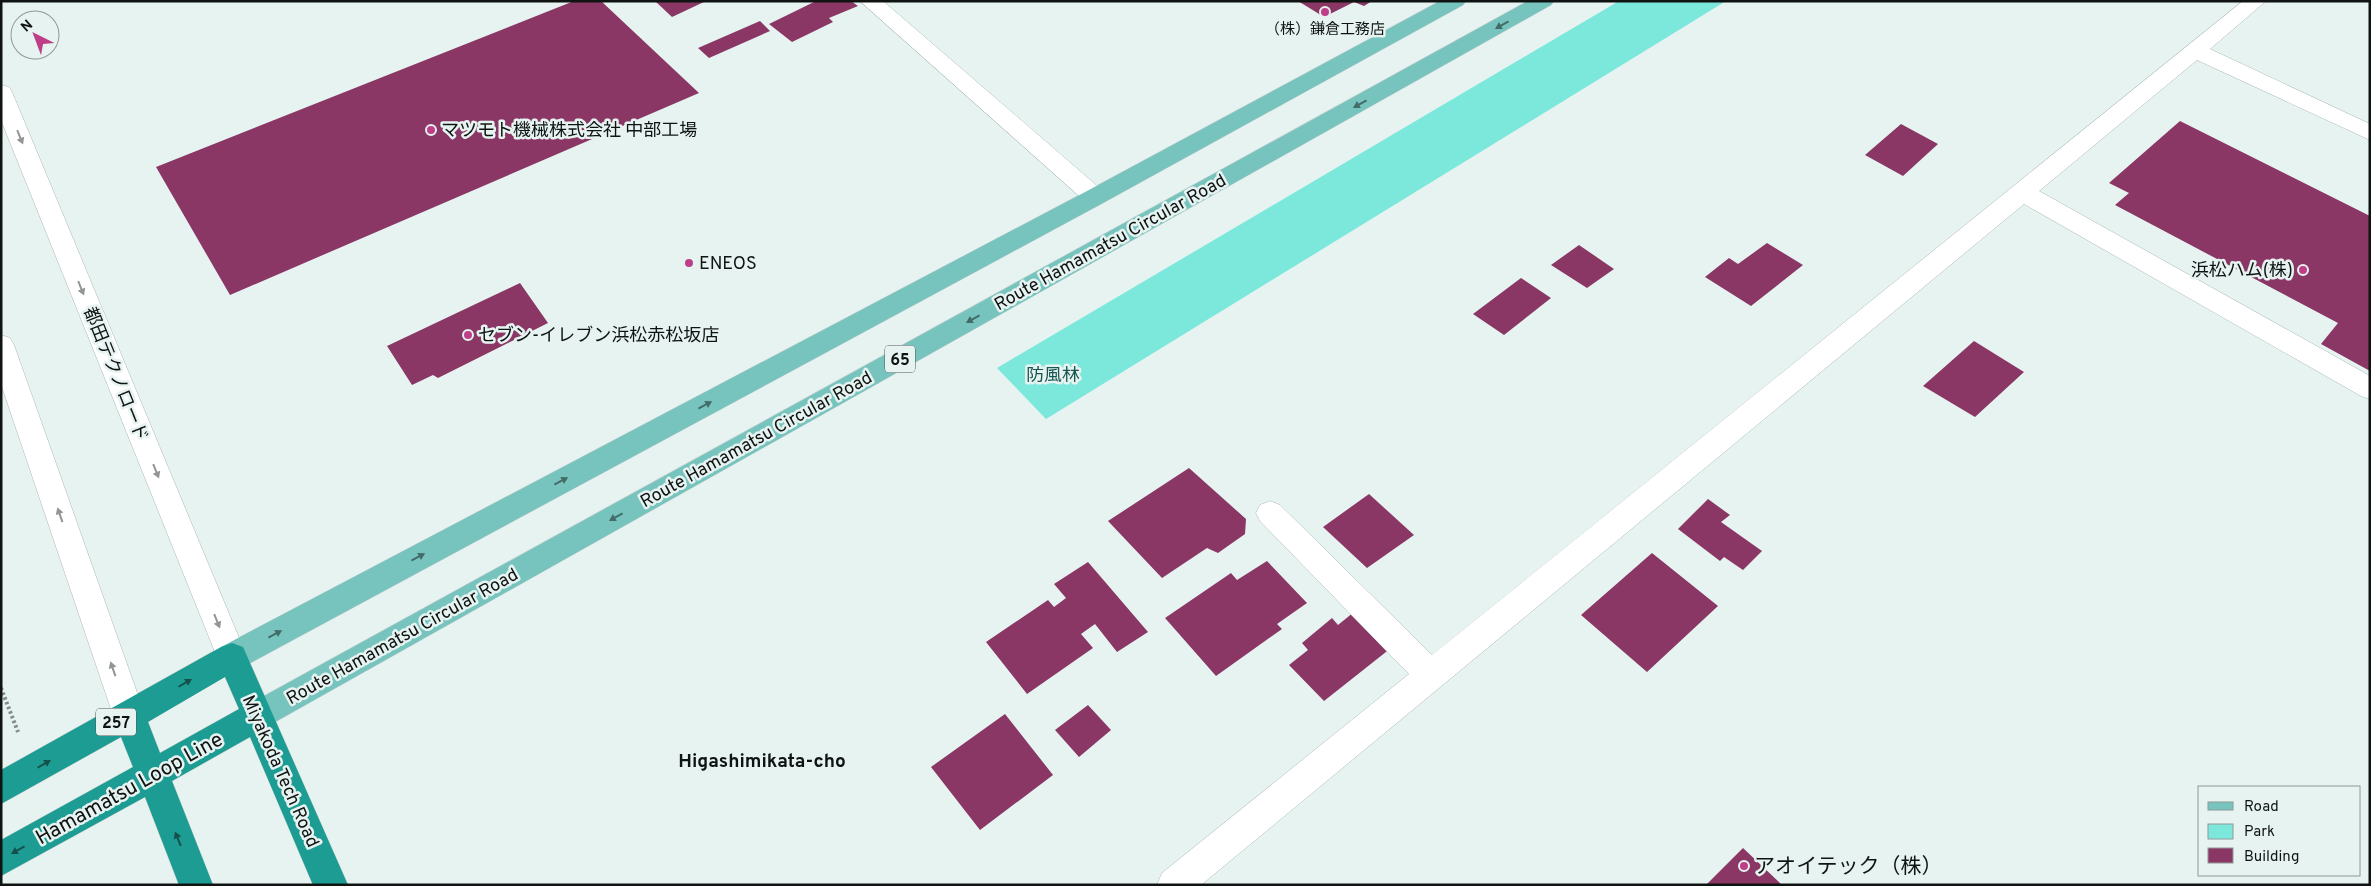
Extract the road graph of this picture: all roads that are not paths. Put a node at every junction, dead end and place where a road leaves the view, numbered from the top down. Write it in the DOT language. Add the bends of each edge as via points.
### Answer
graph roads {
  1 [pos="870,1"];
  2 [pos="1456,1"];
  3 [pos="1544,1"];
  4 [pos="2256,1"];
  5 [pos="2196,51"];
  6 [pos="1,92"];
  7 [pos="2370,133"];
  8 [pos="2022,192"];
  9 [pos="1095,197"];
  10 [pos="1,345"];
  11 [pos="2370,389"];
  12 [pos="1270,513"];
  13 [pos="232,657"];
  14 [pos="1431,675"];
  15 [pos="129,715"];
  16 [pos="257,716"];
  17 [pos="152,775"];
  18 [pos="1,788"];
  19 [pos="1,859"];
  20 [pos="196,885"];
  21 [pos="332,885"];
  22 [pos="1174,885"];
  1 -- 9 [label="street"];
  2 -- 9 [label="main road"];
  3 -- 16 [label="main road, Route Hamamatsu Circular Road / 65, one-way"];
  4 -- 5 [label="street"];
  5 -- 7 [label="street"];
  5 -- 8 [label="street"];
  6 -- 13 [label="street, 都田テクノロード, one-way"];
  8 -- 11 [label="street"];
  8 -- 14 [label="street"];
  13 -- 9 [label="main road, one-way"];
  15 -- 10 [label="street, one-way"];
  12 -- 14 [label="street"];
  15 -- 13 [label="highway, 257, one-way"];
  13 -- 16 [label="highway, Miyakoda Tech Road"];
  14 -- 22 [label="street"];
  15 -- 17 [label="highway, 257"];
  18 -- 15 [label="highway, 257, one-way"];
  16 -- 17 [label="highway, Hamamatsu Loop Line"];
  16 -- 21 [label="highway, Miyakoda Tech Road"];
  17 -- 19 [label="highway, Hamamatsu Loop Line, one-way"];
  20 -- 17 [label="highway, 257, one-way"];
}
